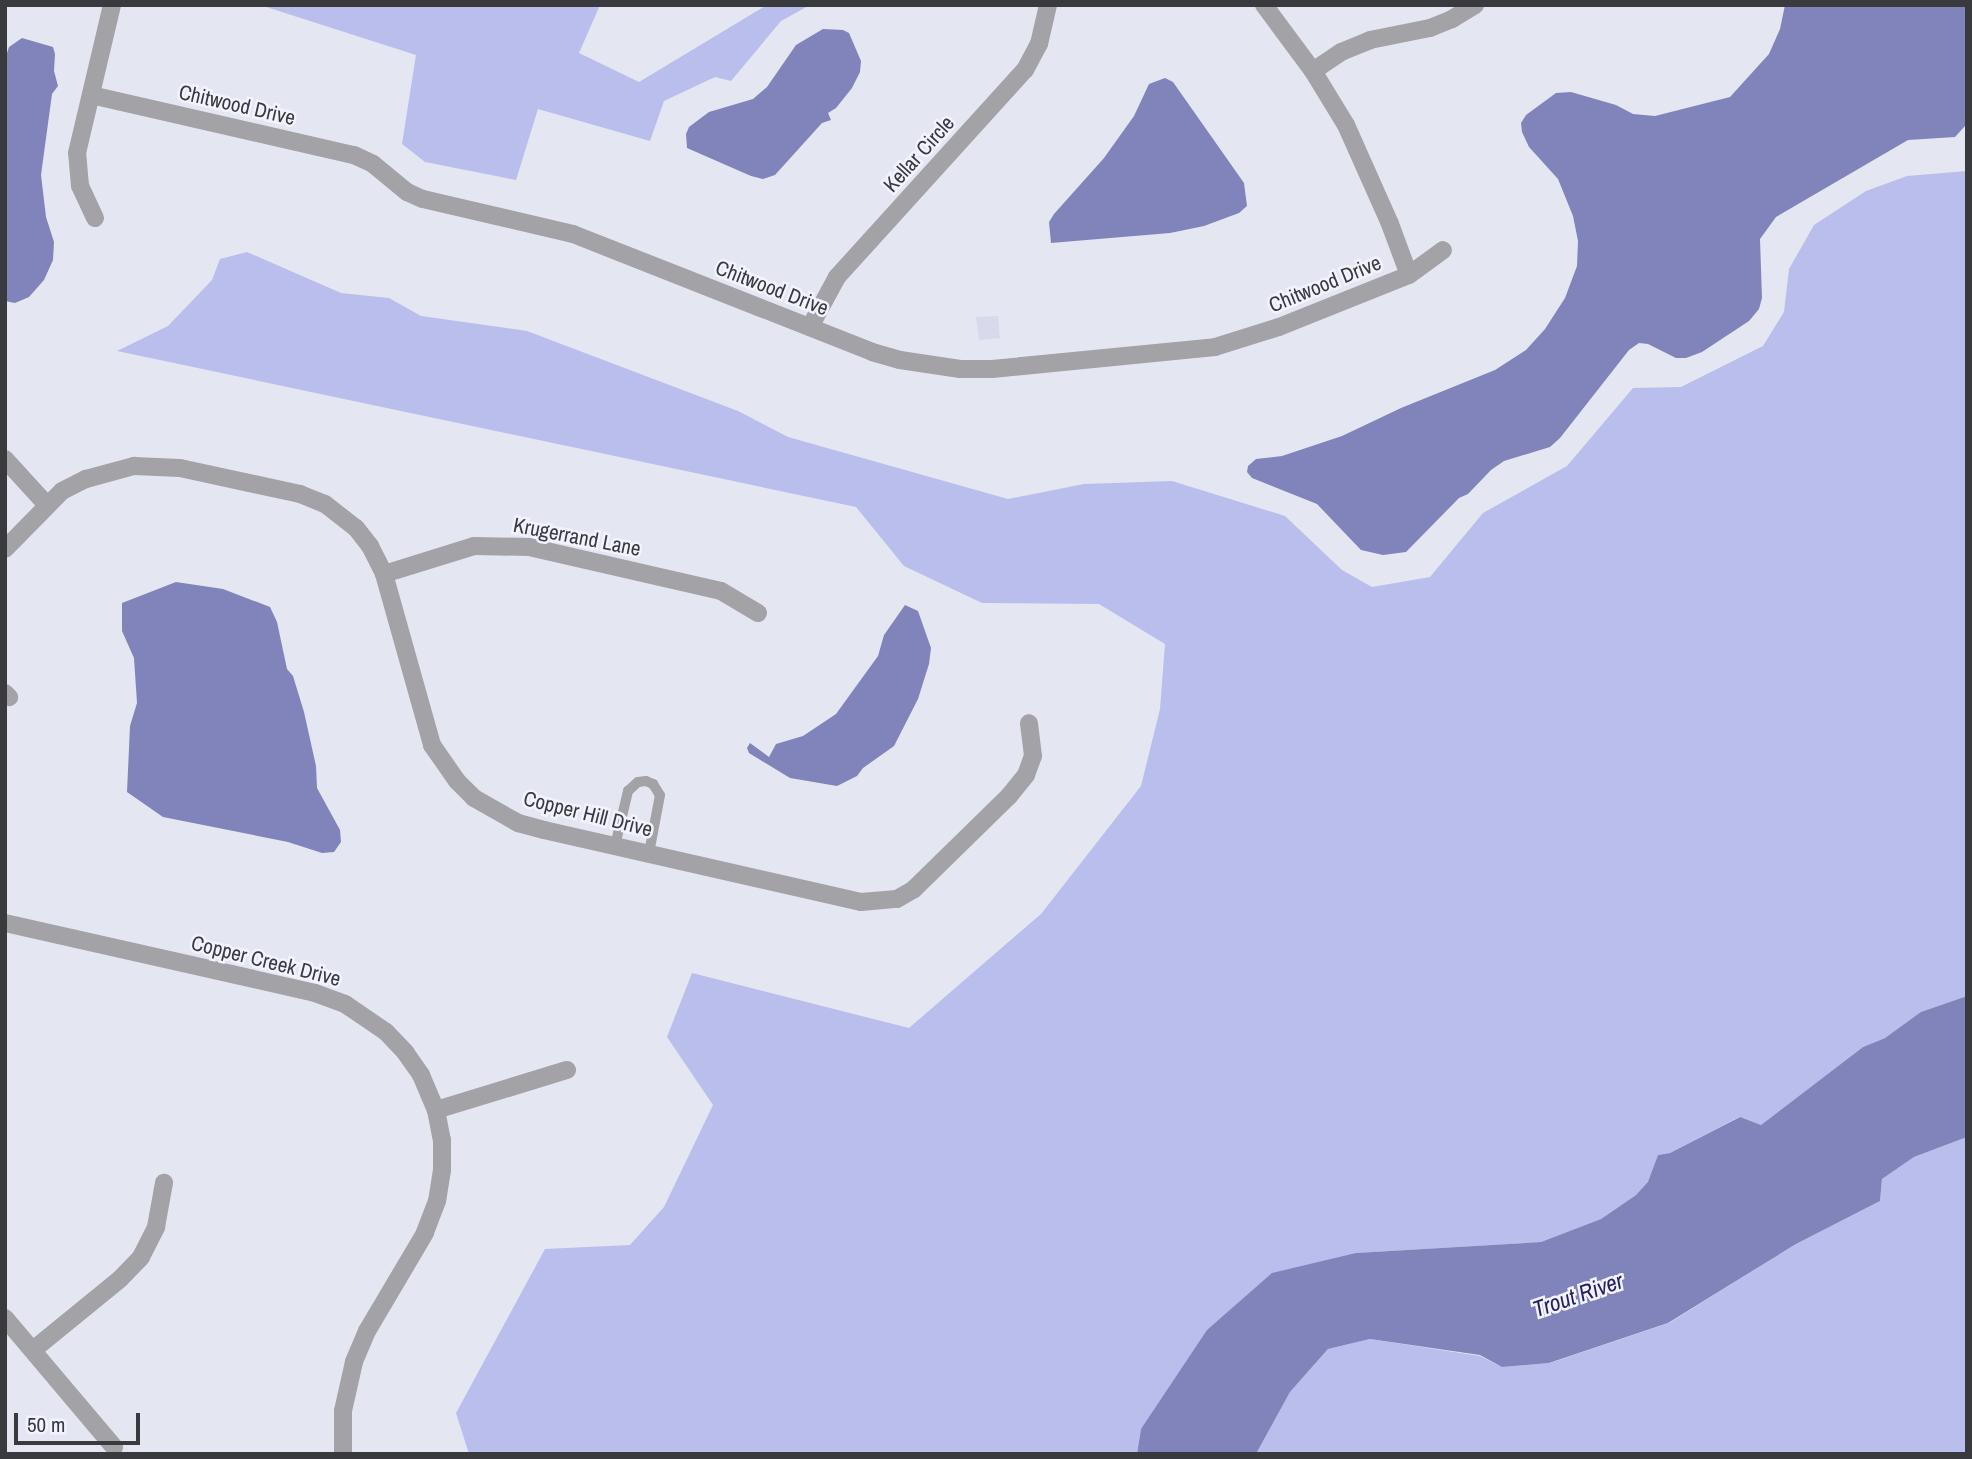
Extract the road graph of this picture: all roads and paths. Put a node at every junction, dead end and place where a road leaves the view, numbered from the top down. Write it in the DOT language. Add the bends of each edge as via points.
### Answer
graph roads {
  1 [pos="112,5"];
  2 [pos="1048,5"];
  3 [pos="1264,5"];
  4 [pos="1475,5"];
  5 [pos="1313,71"];
  6 [pos="91,95"];
  7 [pos="96,218"];
  8 [pos="1443,250"];
  9 [pos="1409,275"];
  10 [pos="810,327"];
  11 [pos="5,459"];
  12 [pos="46,504"];
  13 [pos="5,549"];
  14 [pos="384,574"];
  15 [pos="758,613"];
  16 [pos="1030,723"];
  17 [pos="615,846"];
  18 [pos="649,853"];
  19 [pos="5,923"];
  20 [pos="567,1070"];
  21 [pos="436,1110"];
  22 [pos="164,1183"];
  23 [pos="5,1318"];
  24 [pos="33,1350"];
  25 [pos="114,1447"];
  26 [pos="343,1454"];
  1 -- 6 [label="street"];
  2 -- 10 [label="street, Kellar Circle" via="1040,44 1025,71 837,278"];
  3 -- 5 [label="street"];
  4 -- 5 [label="street" via="1430,27 1370,40"];
  5 -- 9 [label="street" via="1367,168"];
  6 -- 7 [label="street" via="76,169"];
  6 -- 10 [label="street, Chitwood Drive" via="354,155 422,199 573,234"];
  8 -- 9 [label="street, Chitwood Drive"];
  9 -- 10 [label="street, Chitwood Drive" via="1279,327 1215,347 992,369 900,360"];
  11 -- 12 [label="street"];
  12 -- 13 [label="street, Copper Hill Drive"];
  12 -- 14 [label="street, Copper Hill Drive" via="74,485 111,470 154,465 180,468 300,494 325,504 356,528"];
  14 -- 15 [label="street, Krugerrand Lane" via="474,546 529,547 721,591"];
  14 -- 17 [label="street, Copper Hill Drive" via="432,744 457,780 474,798 517,823"];
  16 -- 18 [label="street, Copper Hill Drive" via="1033,756 1026,775 914,889 897,899 862,902"];
  17 -- 18 [label="street, Copper Hill Drive"];
  17 -- 18 [label="lane" via="628,791 638,782 646,782 660,795"];
  19 -- 21 [label="street, Copper Creek Drive" via="315,993 345,1004 367,1016 405,1052"];
  20 -- 21 [label="street"];
  21 -- 26 [label="street, Copper Creek Drive" via="442,1140 437,1201 425,1233 367,1331 354,1362 343,1411"];
  22 -- 24 [label="street" via="156,1227 141,1257"];
  23 -- 24 [label="street"];
  24 -- 25 [label="street"];
}
